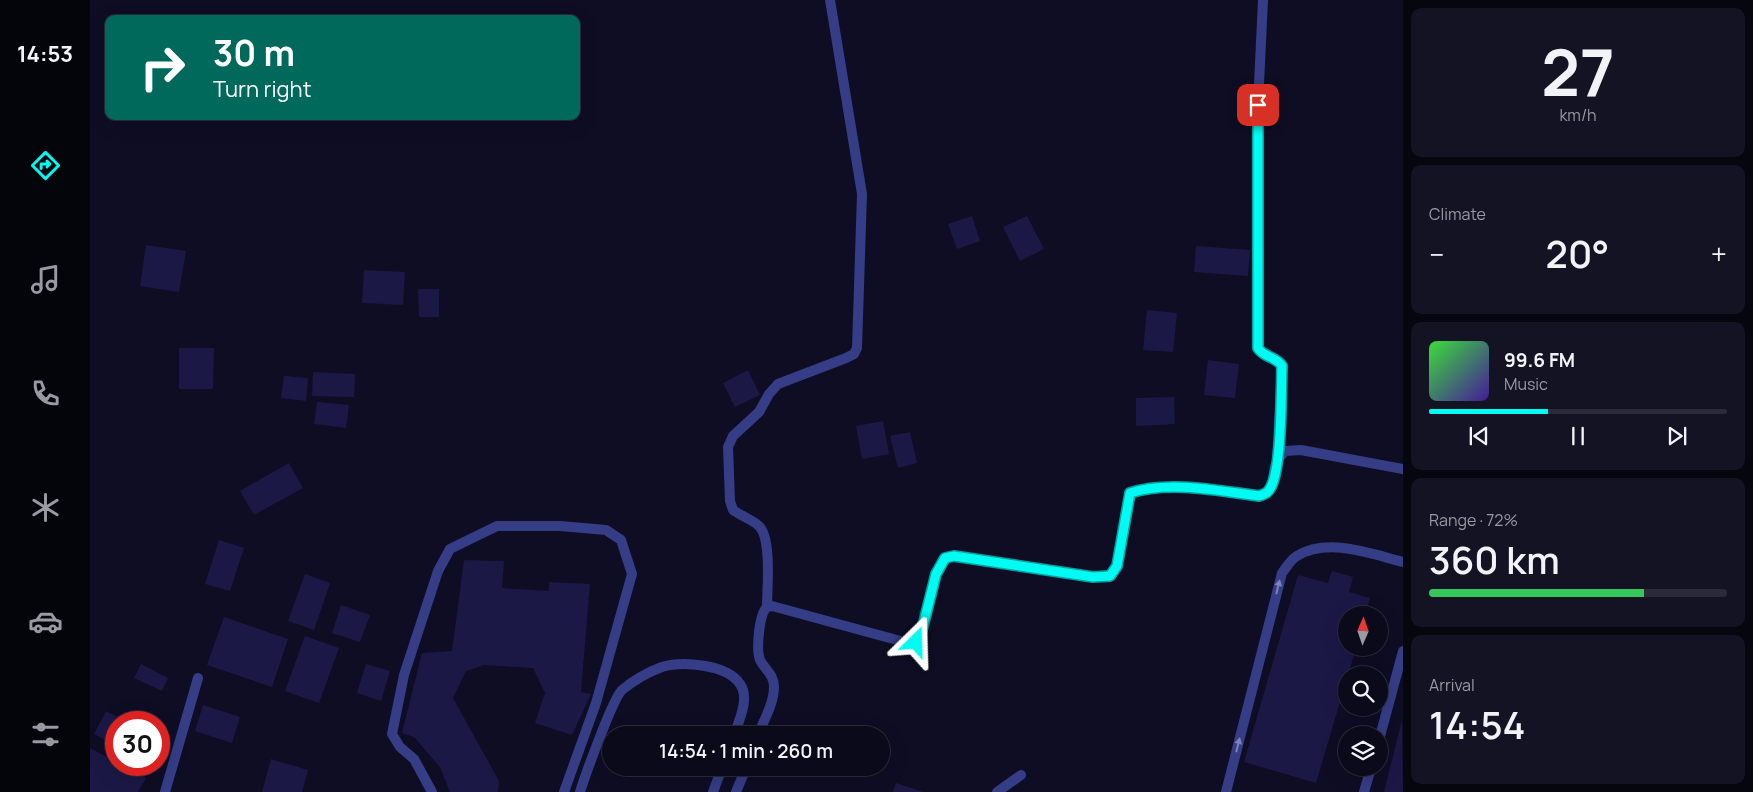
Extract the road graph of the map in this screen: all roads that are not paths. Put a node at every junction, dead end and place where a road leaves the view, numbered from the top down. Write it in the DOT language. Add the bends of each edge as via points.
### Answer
graph roads {
  1 [pos="830,0"];
  2 [pos="1263,0"];
  3 [pos="1277,461"];
  4 [pos="1403,470"];
  5 [pos="1403,562"];
  6 [pos="767,607"];
  7 [pos="1403,651"];
  8 [pos="198,678"];
  9 [pos="606,726"];
  10 [pos="737,726"];
  11 [pos="761,726"];
  12 [pos="1383,726"];
  13 [pos="602,736"];
  14 [pos="1021,775"];
  15 [pos="719,776"];
  16 [pos="743,776"];
  17 [pos="1369,776"];
  18 [pos="165,792"];
  19 [pos="432,792"];
  20 [pos="564,792"];
  21 [pos="580,792"];
  22 [pos="713,792"];
  23 [pos="736,792"];
  24 [pos="997,792"];
  25 [pos="1226,792"];
  26 [pos="1364,792"];
  1 -- 6 [label="street" via="862,194 857,348 846,358 778,384 759,412 733,436 728,447 733,510 759,526 767,545"];
  2 -- 3 [label="street" via="1258,105 1258,348 1282,366"];
  3 -- 4 [label="street" via="1285,451 1301,450"];
  3 -- 6 [label="street" via="1272,485 1268,492 1259,496 1187,488 1141,489 1130,493 1117,566 1110,576 1093,577 954,556 945,558 936,574 920,638 916,642 908,643"];
  25 -- 5 [label="street, one-way" via="1282,573 1296,556 1322,547 1361,551"];
  6 -- 11 [label="street" via="762,614 758,647 774,687"];
  7 -- 12 [label="street"];
  8 -- 18 [label="street"];
  9 -- 10 [label="street" via="620,691 663,667 694,665 725,670 740,684 744,697"];
  13 -- 21 [label="street"];
  14 -- 24 [label="street"];
  15 -- 22 [label="street"];
  16 -- 23 [label="street"];
  17 -- 26 [label="street"];
  19 -- 20 [label="street" via="414,759 392,734 404,675 438,571 450,549 497,526 606,530 621,540 632,574 596,703"];
}
